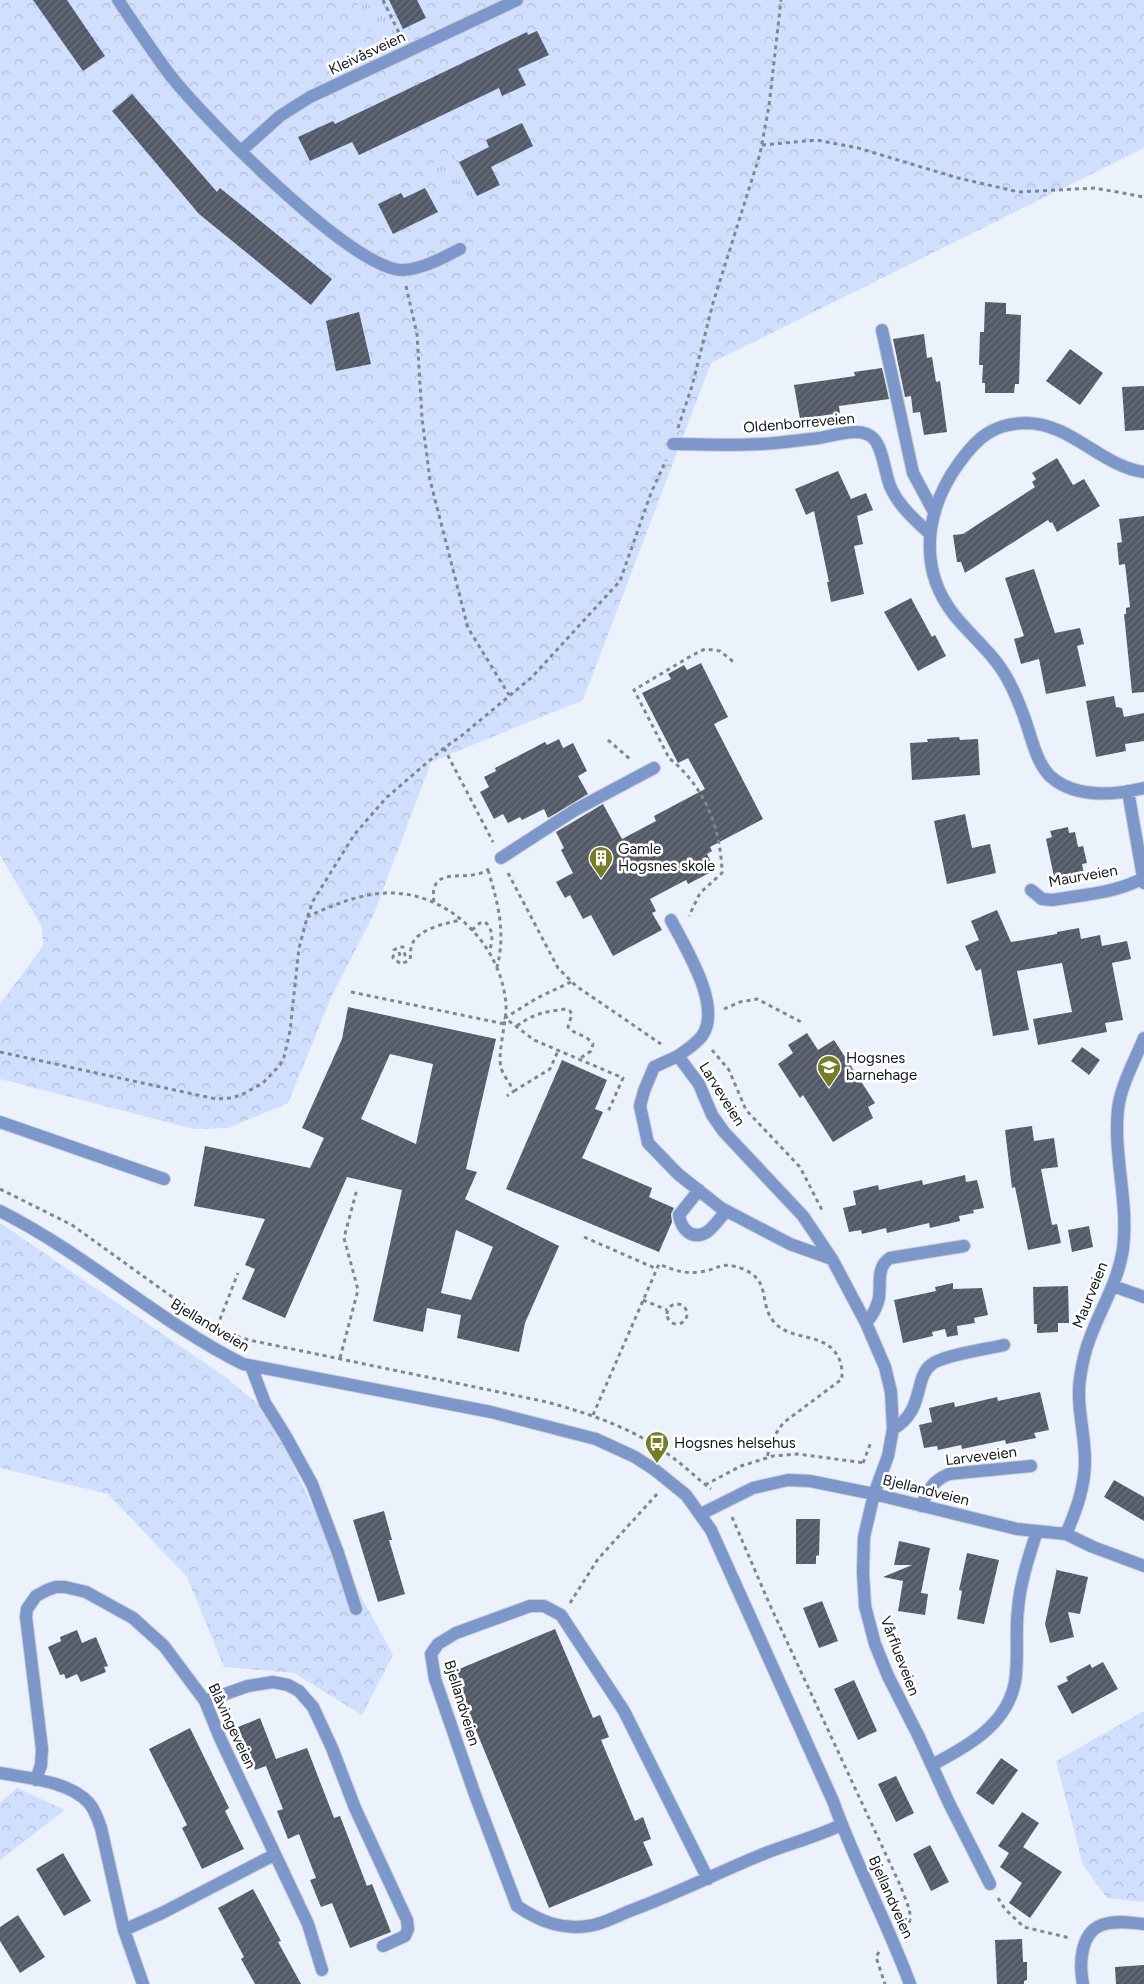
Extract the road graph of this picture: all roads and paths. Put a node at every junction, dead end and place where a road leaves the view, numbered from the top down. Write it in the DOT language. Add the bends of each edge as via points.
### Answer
graph roads {
  1 [pos="118,0"];
  2 [pos="382,0"];
  3 [pos="517,0"];
  4 [pos="782,0"];
  5 [pos="408,51"];
  6 [pos="762,145"];
  7 [pos="241,151"];
  8 [pos="1143,196"];
  9 [pos="460,249"];
  10 [pos="403,270"];
  11 [pos="882,330"];
  12 [pos="673,444"];
  13 [pos="1144,472"];
  14 [pos="934,512"];
  15 [pos="929,533"];
  16 [pos="736,664"];
  17 [pos="509,694"];
  18 [pos="608,740"];
  19 [pos="444,748"];
  20 [pos="649,770"];
  21 [pos="1144,788"];
  22 [pos="1128,791"];
  23 [pos="502,860"];
  24 [pos="488,870"];
  25 [pos="1143,881"];
  26 [pos="1031,890"];
  27 [pos="434,903"];
  28 [pos="306,918"];
  29 [pos="462,920"];
  30 [pos="671,920"];
  31 [pos="472,930"];
  32 [pos="684,946"];
  33 [pos="399,952"];
  34 [pos="489,952"];
  35 [pos="496,968"];
  36 [pos="571,982"];
  37 [pos="351,992"];
  38 [pos="708,1017"];
  39 [pos="505,1018"];
  40 [pos="803,1023"];
  41 [pos="505,1024"];
  42 [pos="517,1026"];
  43 [pos="1144,1038"];
  44 [pos="558,1051"];
  45 [pos="0,1052"];
  46 [pos="678,1056"];
  47 [pos="579,1060"];
  48 [pos="514,1091"];
  49 [pos="507,1096"];
  50 [pos="607,1114"];
  51 [pos="0,1122"];
  52 [pos="164,1180"];
  53 [pos="0,1189"];
  54 [pos="358,1189"];
  55 [pos="698,1190"];
  56 [pos="0,1211"];
  57 [pos="726,1211"];
  58 [pos="584,1237"];
  59 [pos="964,1246"];
  60 [pos="832,1259"];
  61 [pos="657,1269"];
  62 [pos="238,1273"];
  63 [pos="1113,1286"];
  64 [pos="1144,1297"];
  65 [pos="643,1300"];
  66 [pos="667,1310"];
  67 [pos="866,1323"];
  68 [pos="217,1327"];
  69 [pos="1004,1345"];
  70 [pos="340,1358"];
  71 [pos="251,1366"];
  72 [pos="593,1415"];
  73 [pos="892,1429"];
  74 [pos="767,1458"];
  75 [pos="1031,1466"];
  76 [pos="668,1481"];
  77 [pos="874,1494"];
  78 [pos="727,1501"];
  79 [pos="921,1506"];
  80 [pos="701,1514"];
  81 [pos="1037,1531"];
  82 [pos="1066,1534"];
  83 [pos="1144,1566"];
  84 [pos="356,1609"];
  85 [pos="561,1615"];
  86 [pos="205,1701"];
  87 [pos="932,1765"];
  88 [pos="0,1773"];
  89 [pos="36,1780"];
  90 [pos="841,1825"];
  91 [pos="274,1855"];
  92 [pos="708,1880"];
  93 [pos="990,1884"];
  94 [pos="910,1913"];
  95 [pos="1144,1924"];
  96 [pos="124,1930"];
  97 [pos="1085,1942"];
  98 [pos="383,1946"];
  99 [pos="322,1970"];
  100 [pos="143,1984"];
  101 [pos="910,1984"];
  102 [pos="1083,1984"];
  1 -- 7 [label="street" via="171,76"];
  2 -- 5 [label="path"];
  3 -- 5 [label="street, Kleivåsveien"];
  4 -- 6 [label="path"];
  5 -- 7 [label="street, Kleivåsveien" via="310,97 280,116"];
  6 -- 8 [label="path" via="817,140 1020,192 1095,188"];
  6 -- 12 [label="path"];
  7 -- 10 [label="street" via="311,216 362,255 386,267"];
  9 -- 10 [label="street" via="428,264"];
  10 -- 17 [label="path" via="417,334 430,480 468,628"];
  11 -- 14 [label="street" via="913,473"];
  12 -- 15 [label="street, Oldenborreveien" via="762,444 854,432 868,434 875,440 897,498 906,512"];
  12 -- 17 [label="path" via="651,493 620,581 532,677"];
  13 -- 14 [label="street" via="1111,460 1068,434 1047,426 1007,426 981,436 973,444 949,477"];
  14 -- 15 [label="street"];
  15 -- 22 [label="street" via="931,571 946,603 989,651 1007,678 1041,764 1050,776 1081,791"];
  16 -- 32 [label="path" via="720,650 705,649 634,690 669,759 692,780 716,827 722,854 722,873 700,893 690,911"];
  17 -- 19 [label="path"];
  18 -- 20 [label="path"];
  19 -- 23 [label="path"];
  19 -- 28 [label="path" via="386,798 354,835"];
  20 -- 23 [label="street" via="575,810"];
  21 -- 22 [label="street"];
  22 -- 25 [label="street, Maurveien"];
  23 -- 24 [label="path"];
  23 -- 36 [label="path" via="558,968"];
  24 -- 27 [label="path" via="448,876 437,882 432,892"];
  24 -- 35 [label="path" via="502,931"];
  25 -- 26 [label="street, Maurveien" via="1052,900"];
  27 -- 28 [label="path" via="411,895 383,894 340,902"];
  27 -- 29 [label="path"];
  28 -- 45 [label="path" via="284,1057 264,1083 243,1094 216,1098"];
  29 -- 31 [label="path"];
  29 -- 33 [label="path" via="426,931 411,947 410,960 405,963 393,958 394,950 399,947 403,947 405,955 400,956"];
  30 -- 32 [label="street"];
  31 -- 34 [label="path"];
  31 -- 34 [label="path" via="480,923 488,925 492,936"];
  32 -- 38 [label="street" via="700,977"];
  34 -- 35 [label="path"];
  35 -- 39 [label="path" via="506,1004"];
  36 -- 39 [label="path"];
  36 -- 46 [label="path"];
  37 -- 41 [label="path"];
  38 -- 40 [label="path" via="740,1002 757,999"];
  38 -- 46 [label="street" via="702,1037"];
  39 -- 41 [label="path"];
  39 -- 42 [label="path"];
  41 -- 48 [label="path" via="501,1068"];
  42 -- 44 [label="path" via="534,1040"];
  42 -- 47 [label="path" via="538,1013 570,1011 570,1030 586,1036 593,1044 591,1051"];
  43 -- 63 [label="street, Maurveien" via="1118,1107 1117,1154 1124,1211 1123,1248"];
  44 -- 47 [label="path"];
  44 -- 48 [label="path" via="550,1069"];
  46 -- 55 [label="street, Larveveien" via="654,1067 640,1106 648,1143"];
  46 -- 60 [label="street, Larveveien" via="699,1084 712,1115 724,1132 803,1216"];
  47 -- 50 [label="path" via="623,1078"];
  48 -- 49 [label="path"];
  51 -- 52 [label="street"];
  53 -- 68 [label="path" via="72,1225"];
  54 -- 70 [label="path" via="344,1238 358,1290"];
  55 -- 57 [label="street, Larveveien"];
  55 -- 57 [label="street" via="679,1215 680,1225 686,1232 706,1232"];
  56 -- 71 [label="street, Bjellandveien" via="78,1257 216,1351"];
  57 -- 60 [label="street, Larveveien" via="790,1244"];
  58 -- 61 [label="path"];
  59 -- 67 [label="street" via="890,1258 884,1262 880,1268 879,1298"];
  60 -- 67 [label="street, Larveveien"];
  61 -- 65 [label="path"];
  61 -- 74 [label="path" via="659,1264 676,1271 702,1272 726,1264 753,1274 761,1282 773,1321 785,1331 818,1339 829,1346 840,1361 842,1380 784,1423 771,1441"];
  62 -- 68 [label="path"];
  63 -- 64 [label="street"];
  63 -- 82 [label="street, Maurveien" via="1089,1339 1080,1379 1084,1482"];
  65 -- 66 [label="path"];
  65 -- 72 [label="path"];
  66 -- 66 [label="path" via="666,1317 673,1324 682,1323 686,1318 682,1305 672,1305"];
  67 -- 73 [label="street, Larveveien" via="885,1367 891,1392"];
  68 -- 70 [label="path" via="225,1333 249,1340"];
  69 -- 73 [label="street" via="931,1364 924,1374 910,1415"];
  70 -- 72 [label="path" via="547,1402"];
  71 -- 76 [label="street, Bjellandveien" via="491,1412 596,1440 635,1457"];
  71 -- 84 [label="street" via="265,1403 312,1484"];
  72 -- 78 [label="path" via="625,1428 667,1453"];
  73 -- 77 [label="street, Larveveien" via="888,1456"];
  75 -- 79 [label="street, Larveveien" via="949,1474 938,1478"];
  76 -- 80 [label="street, Bjellandveien" via="686,1495"];
  76 -- 85 [label="path" via="598,1559"];
  77 -- 78 [label="street, Bjellandveien" via="810,1480 788,1480 753,1488"];
  77 -- 79 [label="street, Bjellandveien"];
  77 -- 87 [label="street, Vårflueveien" via="864,1537 865,1606 888,1676"];
  78 -- 80 [label="street, Bjellandveien"];
  78 -- 94 [label="path" via="769,1603 901,1887"];
  79 -- 81 [label="street, Bjellandveien"];
  80 -- 90 [label="street, Bjellandveien" via="833,1801"];
  81 -- 82 [label="street, Bjellandveien"];
  81 -- 87 [label="street" via="1021,1590 1016,1626 1015,1682 1006,1708 987,1730"];
  82 -- 83 [label="street, Bjellandveien"];
  85 -- 92 [label="street" via="624,1711"];
  85 -- 92 [label="street, Bjellandveien" via="544,1606 530,1606 456,1634 438,1644 431,1654 435,1679 517,1906 558,1926 589,1926"];
  86 -- 89 [label="street, Blåvingeveien" via="164,1646 133,1618 86,1592 65,1587 47,1590 31,1602 26,1617 42,1748"];
  86 -- 91 [label="street, Blåvingeveien"];
  86 -- 98 [label="street" via="248,1686 273,1682 299,1691 314,1707 355,1808 407,1920 405,1936"];
  87 -- 93 [label="street, Vårflueveien"];
  88 -- 89 [label="street"];
  89 -- 96 [label="street" via="58,1784 80,1796 96,1813"];
  90 -- 92 [label="street, Bjellandveien"];
  90 -- 101 [label="street, Bjellandveien"];
  91 -- 96 [label="street"];
  91 -- 99 [label="street, Blåvingeveien" via="308,1924"];
  93 -- 97 [label="path" via="1005,1909 1024,1927"];
  95 -- 97 [label="street" via="1103,1924"];
  96 -- 100 [label="street"];
  97 -- 102 [label="street" via="1080,1969"];
}
